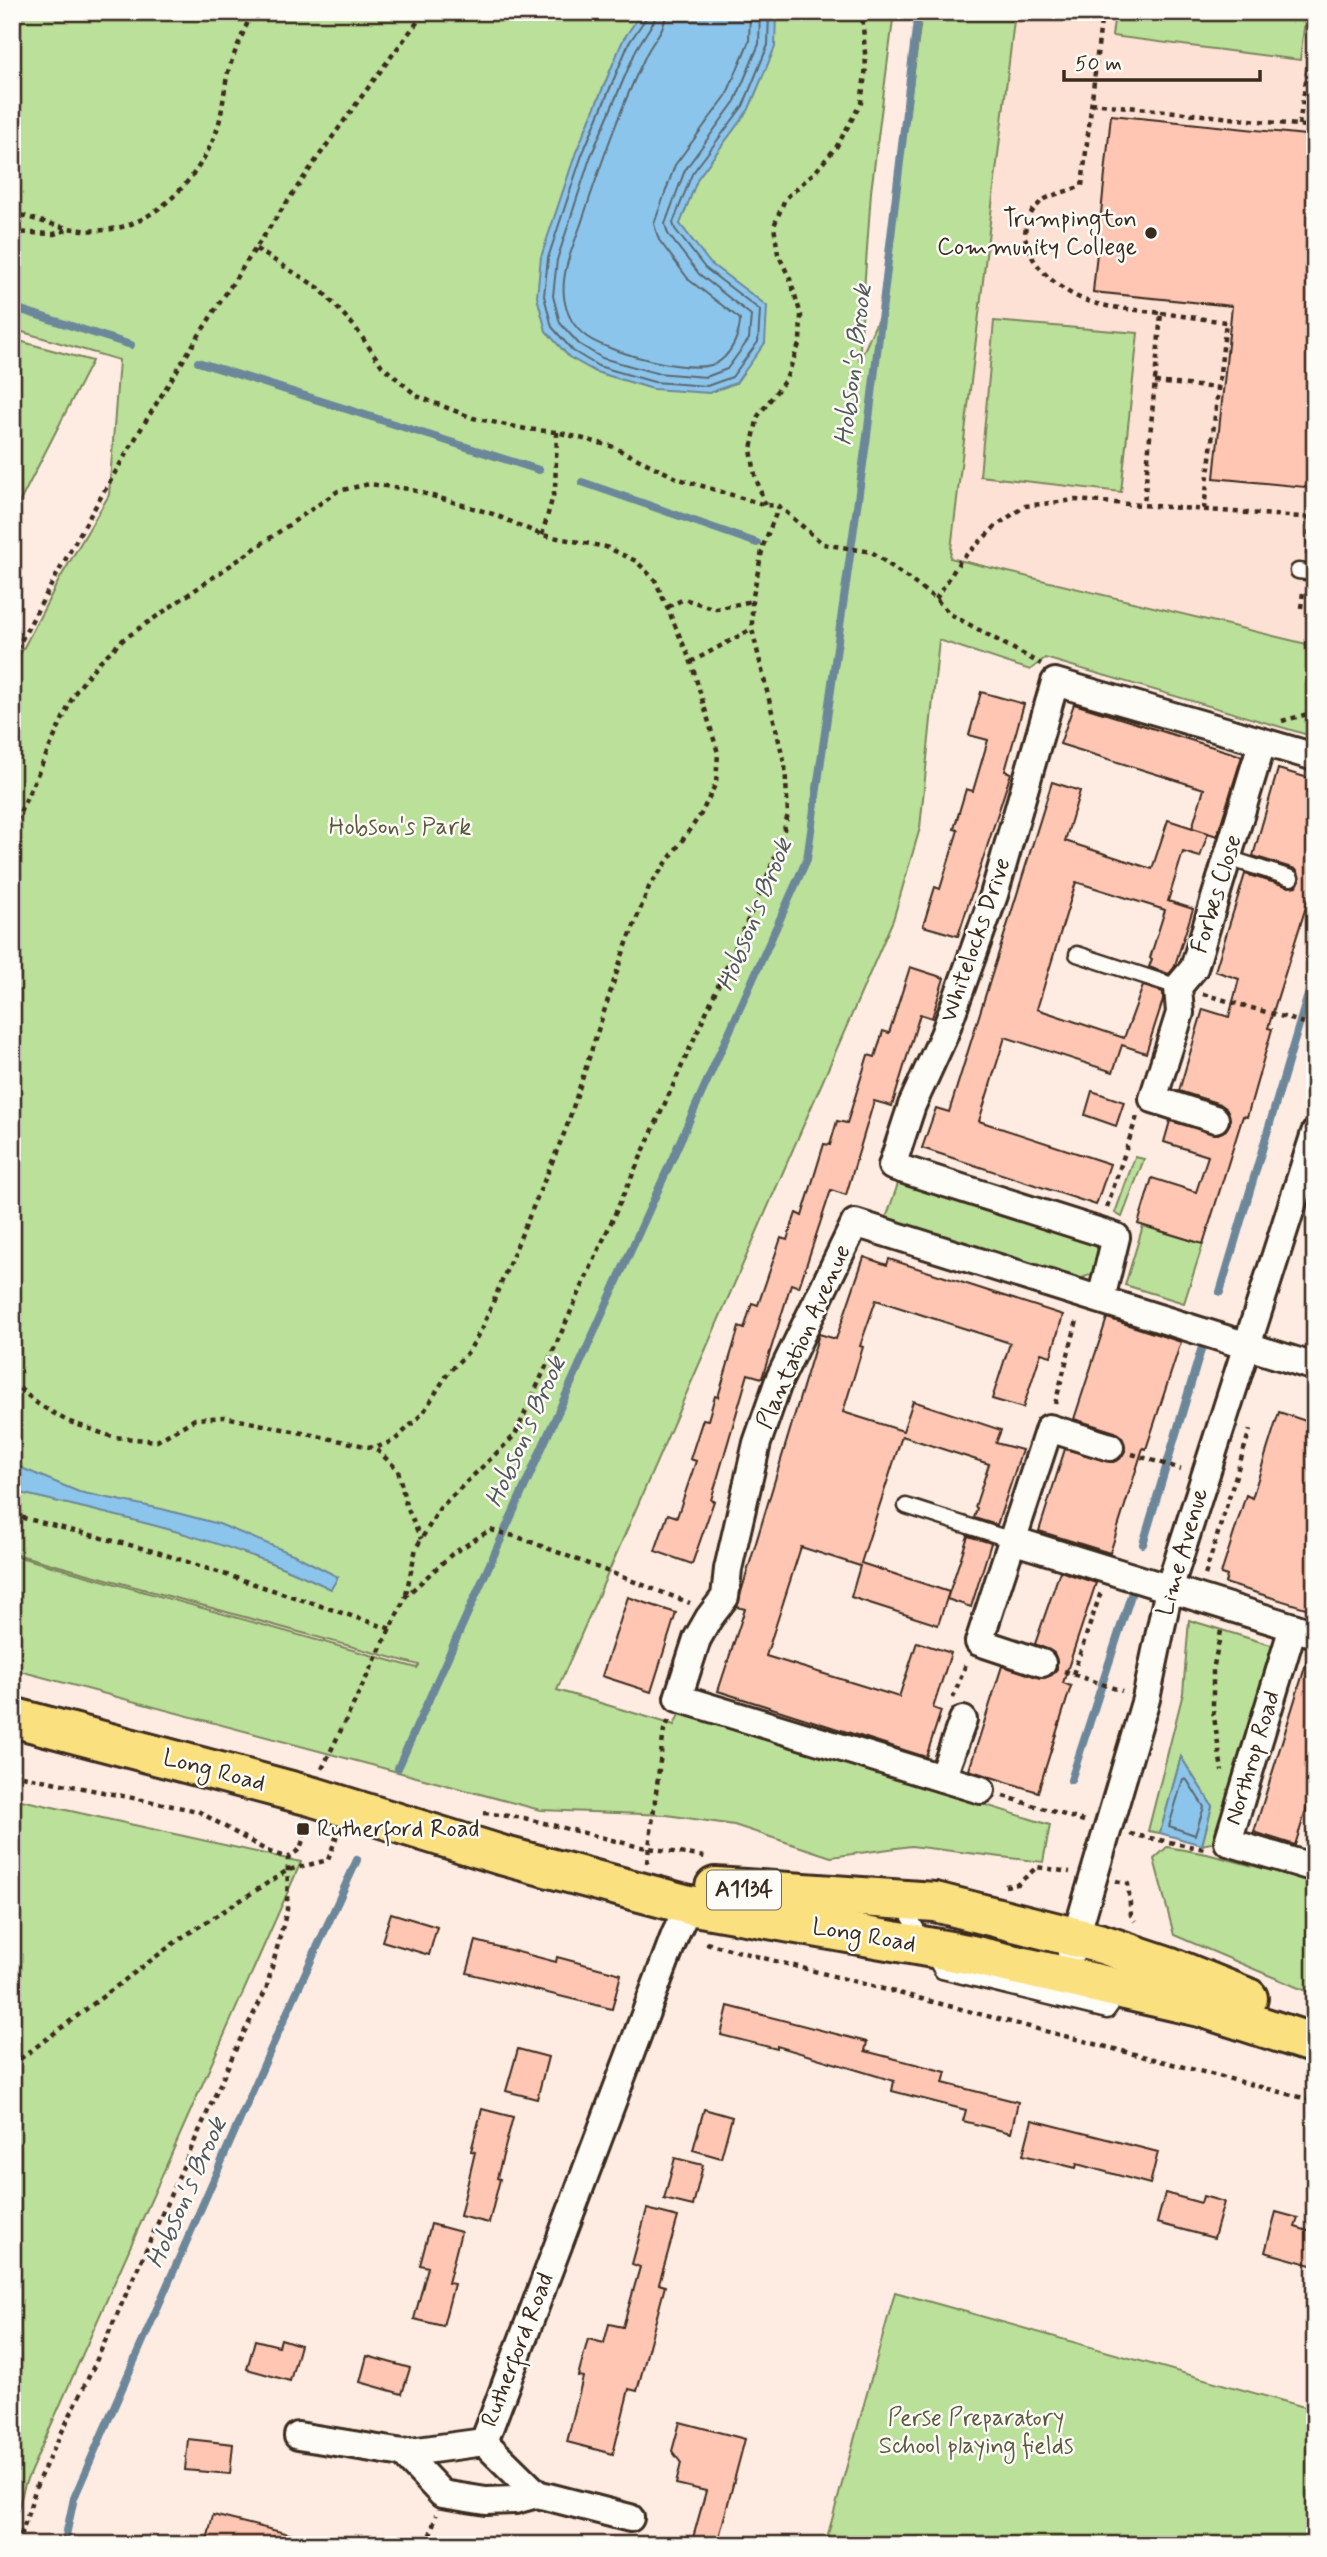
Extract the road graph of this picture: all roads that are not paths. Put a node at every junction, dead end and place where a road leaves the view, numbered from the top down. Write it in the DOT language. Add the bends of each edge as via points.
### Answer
graph roads {
  1 [pos="1298,571"];
  2 [pos="1315,573"];
  3 [pos="1262,743"];
  4 [pos="1315,757"];
  5 [pos="1228,858"];
  6 [pos="1291,877"];
  7 [pos="1077,954"];
  8 [pos="1178,987"];
  9 [pos="1215,1119"];
  10 [pos="1315,1133"];
  11 [pos="1092,1297"];
  12 [pos="1247,1345"];
  13 [pos="1315,1367"];
  14 [pos="1110,1447"];
  15 [pos="906,1506"];
  16 [pos="1013,1540"];
  17 [pos="1169,1588"];
  18 [pos="1304,1630"];
  19 [pos="1042,1664"];
  20 [pos="12,1717"];
  21 [pos="962,1720"];
  22 [pos="942,1778"];
  23 [pos="981,1790"];
  24 [pos="414,1827"];
  25 [pos="1315,1867"];
  26 [pos="900,1900"];
  27 [pos="682,1920"];
  28 [pos="1075,1935"];
  29 [pos="926,1947"];
  30 [pos="1066,1976"];
  31 [pos="1123,1989"];
  32 [pos="1315,2024"];
  33 [pos="1315,2044"];
  34 [pos="299,2436"];
  35 [pos="484,2442"];
  36 [pos="404,2453"];
  37 [pos="537,2494"];
  38 [pos="630,2518"];
  1 -- 2 [label="lane"];
  3 -- 4 [label="street"];
  3 -- 5 [label="street, Forbes Close"];
  3 -- 11 [label="street, Whitelocks Drive" via="1055,681 994,895 892,1166 1116,1237"];
  5 -- 6 [label="lane"];
  5 -- 8 [label="street, Forbes Close" via="1194,968"];
  7 -- 8 [label="lane"];
  8 -- 9 [label="street, Forbes Close" via="1180,1013 1153,1099"];
  10 -- 12 [label="street, Lime Avenue"];
  11 -- 12 [label="street, Plantation Avenue"];
  11 -- 22 [label="street, Plantation Avenue" via="855,1223 779,1380 757,1443 725,1597 697,1639 678,1698"];
  12 -- 13 [label="street, Plantation Avenue"];
  12 -- 17 [label="street, Lime Avenue"];
  14 -- 16 [label="street" via="1049,1428"];
  15 -- 16 [label="lane"];
  16 -- 17 [label="street, Northrop Road"];
  16 -- 19 [label="street" via="979,1642"];
  17 -- 18 [label="street, Northrop Road"];
  17 -- 28 [label="street, Lime Avenue" via="1146,1699"];
  18 -- 25 [label="street, Northrop Road" via="1228,1842"];
  20 -- 24 [label="main road, Long Road / A1134"];
  21 -- 22 [label="street"];
  22 -- 23 [label="street"];
  24 -- 26 [label="main road, Long Road / A1134" via="722,1888"];
  24 -- 27 [label="main road, Long Road / A1134"];
  26 -- 28 [label="main road, Long Road / A1134" via="935,1902"];
  26 -- 29 [label="lane"];
  27 -- 29 [label="main road, Long Road / A1134"];
  27 -- 35 [label="street, Rutherford Road"];
  28 -- 30 [label="street, Lime Avenue"];
  28 -- 32 [label="main road, Long Road / A1134"];
  29 -- 30 [label="main road, Long Road / A1134"];
  29 -- 31 [label="lane" via="942,1971 1107,2011"];
  30 -- 31 [label="main road, Long Road / A1134"];
  31 -- 33 [label="main road, Long Road / A1134" via="1200,2007"];
  34 -- 36 [label="street"];
  35 -- 36 [label="street"];
  35 -- 37 [label="street"];
  36 -- 37 [label="street" via="442,2494 486,2501"];
  37 -- 38 [label="street"];
}
